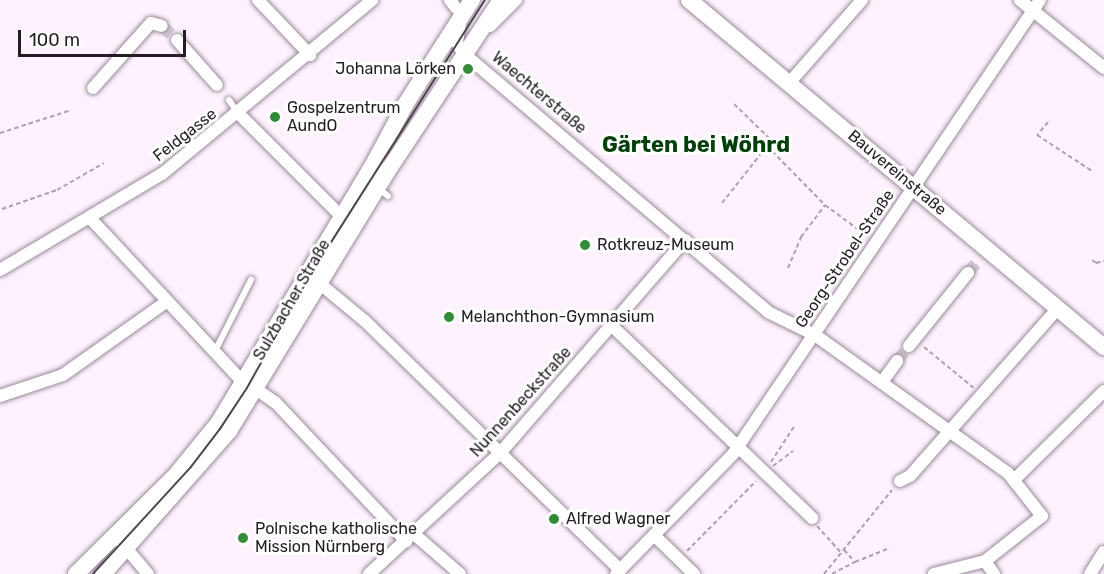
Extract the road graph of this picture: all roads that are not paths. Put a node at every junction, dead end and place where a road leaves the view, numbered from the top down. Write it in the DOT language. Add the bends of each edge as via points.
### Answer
graph roads {
  1 [pos="258,0"];
  2 [pos="372,0"];
  3 [pos="472,0"];
  4 [pos="516,0"];
  5 [pos="690,0"];
  6 [pos="1020,0"];
  7 [pos="499,2"];
  8 [pos="857,2"];
  9 [pos="1036,5"];
  10 [pos="456,8"];
  11 [pos="162,26"];
  12 [pos="177,40"];
  13 [pos="476,40"];
  14 [pos="310,55"];
  15 [pos="467,55"];
  16 [pos="1104,68"];
  17 [pos="790,82"];
  18 [pos="216,85"];
  19 [pos="93,88"];
  20 [pos="229,100"];
  21 [pos="239,114"];
  22 [pos="914,186"];
  23 [pos="90,218"];
  24 [pos="347,222"];
  25 [pos="685,240"];
  26 [pos="0,270"];
  27 [pos="968,273"];
  28 [pos="251,280"];
  29 [pos="319,283"];
  30 [pos="166,302"];
  31 [pos="1058,308"];
  32 [pos="611,325"];
  33 [pos="815,335"];
  34 [pos="912,343"];
  35 [pos="1104,347"];
  36 [pos="213,354"];
  37 [pos="897,362"];
  38 [pos="882,382"];
  39 [pos="250,386"];
  40 [pos="1104,391"];
  41 [pos="0,396"];
  42 [pos="950,431"];
  43 [pos="738,447"];
  44 [pos="501,452"];
  45 [pos="1014,480"];
  46 [pos="900,481"];
  47 [pos="812,518"];
  48 [pos="654,536"];
  49 [pos="410,537"];
  50 [pos="122,542"];
  51 [pos="1104,552"];
  52 [pos="985,561"];
  53 [pos="618,572"];
  54 [pos="76,574"];
  55 [pos="103,574"];
  56 [pos="148,574"];
  57 [pos="369,574"];
  58 [pos="460,574"];
  59 [pos="694,574"];
  60 [pos="934,574"];
  61 [pos="994,574"];
  62 [pos="1090,574"];
  1 -- 14 [label="street"];
  2 -- 14 [label="street, Feldgasse"];
  3 -- 10 [label="main road, Sulzbacher Straße"];
  4 -- 13 [label="street"];
  5 -- 17 [label="main road, Bauvereinstraße"];
  6 -- 9 [label="street"];
  7 -- 13 [label="main road, Sulzbacher Straße"];
  8 -- 17 [label="street"];
  9 -- 16 [label="street"];
  9 -- 22 [label="street, Georg-Strobel-Straße"];
  10 -- 15 [label="street" via="457,43"];
  10 -- 24 [label="main road, Sulzbacher Straße"];
  11 -- 19 [label="street" via="151,23"];
  12 -- 18 [label="street"];
  13 -- 15 [label="main road, Sulzbacher Straße"];
  14 -- 21 [label="street, Feldgasse"];
  15 -- 24 [label="main road, Sulzbacher Straße" via="383,192"];
  15 -- 25 [label="street, Waechterstraße"];
  17 -- 22 [label="main road, Bauvereinstraße"];
  20 -- 21 [label="lane"];
  21 -- 23 [label="street, Feldgasse" via="162,174"];
  21 -- 24 [label="street"];
  22 -- 31 [label="main road, Bauvereinstraße" via="984,254"];
  22 -- 33 [label="street, Georg-Strobel-Straße"];
  23 -- 26 [label="street, Feldgasse"];
  23 -- 30 [label="street"];
  24 -- 29 [label="main road, Sulzbacher Straße"];
  24 -- 39 [label="main road, Sulzbacher Straße"];
  25 -- 32 [label="street, Nunnenbeckstraße"];
  25 -- 33 [label="street, Waechterstraße" via="768,312"];
  27 -- 34 [label="street"];
  28 -- 36 [label="lane"];
  29 -- 39 [label="main road, Sulzbacher Straße"];
  29 -- 44 [label="street" via="365,321"];
  30 -- 36 [label="street"];
  30 -- 41 [label="street" via="63,375"];
  31 -- 35 [label="main road, Bauvereinstraße"];
  31 -- 42 [label="street"];
  32 -- 43 [label="street"];
  32 -- 44 [label="street, Nunnenbeckstraße"];
  33 -- 38 [label="street, Waechterstraße"];
  33 -- 43 [label="street, Georg-Strobel-Straße"];
  36 -- 39 [label="street"];
  37 -- 38 [label="street"];
  38 -- 42 [label="street, Waechterstraße"];
  39 -- 49 [label="street" via="276,403"];
  39 -- 50 [label="main road, Sulzbacher Straße"];
  40 -- 45 [label="street"];
  42 -- 45 [label="street, Waechterstraße"];
  42 -- 46 [label="street" via="910,476"];
  43 -- 47 [label="street" via="760,476"];
  43 -- 48 [label="street, Georg-Strobel-Straße"];
  44 -- 49 [label="street, Nunnenbeckstraße"];
  44 -- 53 [label="street"];
  45 -- 52 [label="street, Waechterstraße" via="1042,516"];
  48 -- 53 [label="street, Georg-Strobel-Straße"];
  48 -- 59 [label="street"];
  49 -- 57 [label="street, Nunnenbeckstraße"];
  49 -- 58 [label="street"];
  50 -- 54 [label="main road, Sulzbacher Straße"];
  50 -- 55 [label="main road, Sulzbacher Straße"];
  50 -- 56 [label="street"];
  51 -- 62 [label="street"];
  52 -- 60 [label="street"];
  52 -- 61 [label="street"];
}
